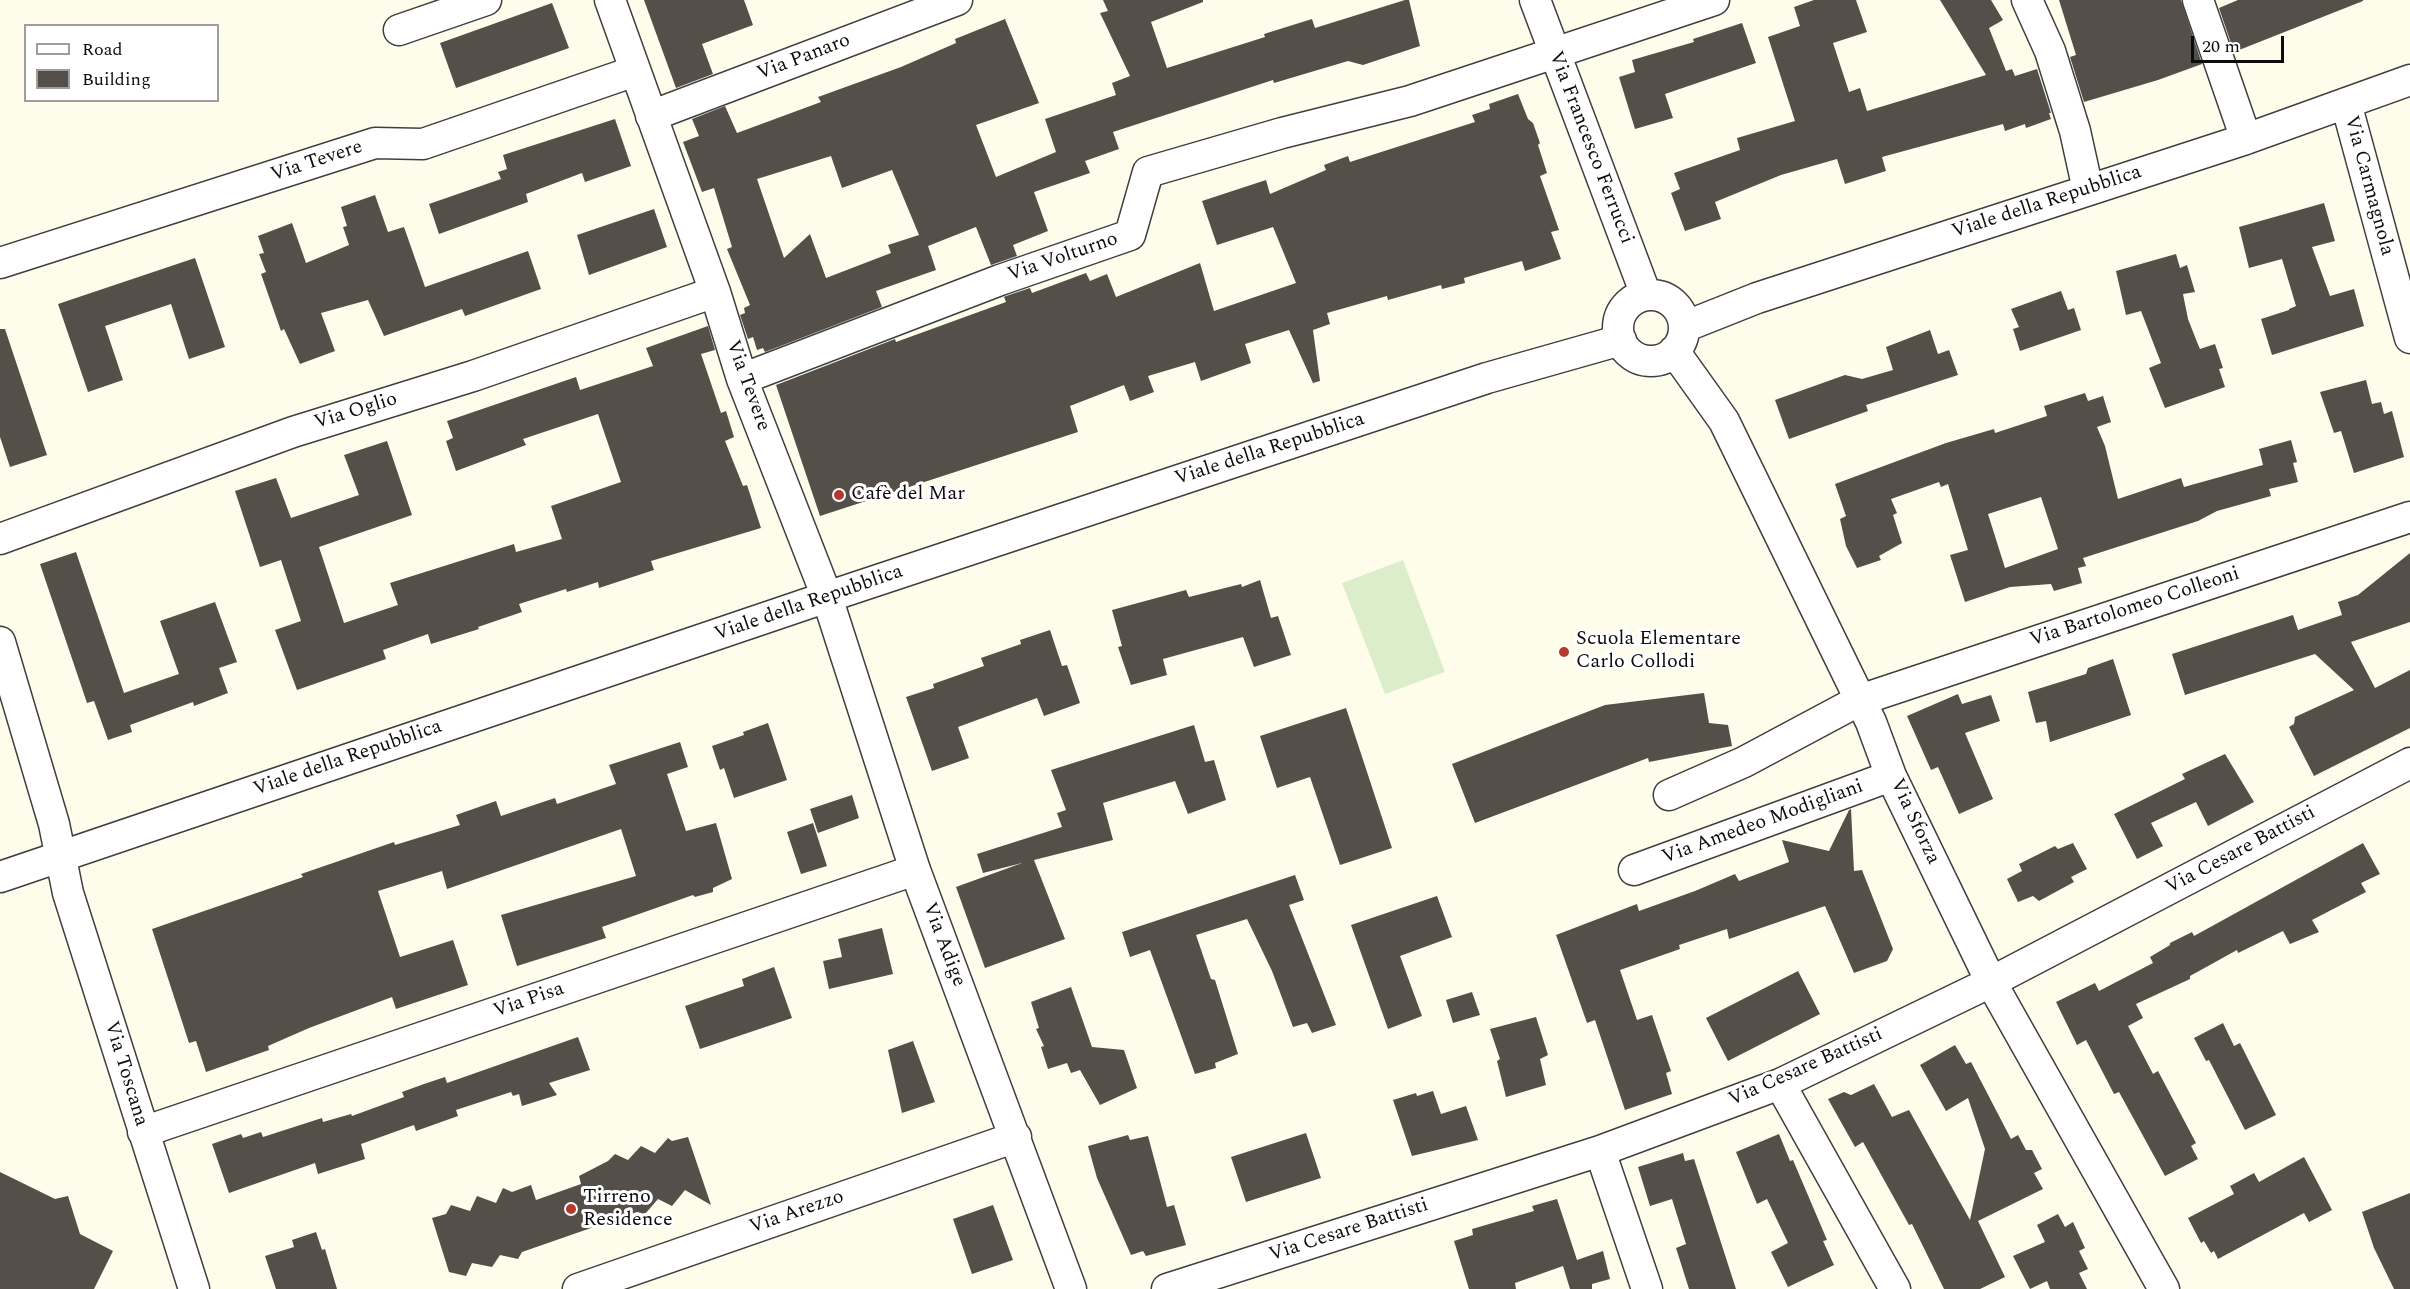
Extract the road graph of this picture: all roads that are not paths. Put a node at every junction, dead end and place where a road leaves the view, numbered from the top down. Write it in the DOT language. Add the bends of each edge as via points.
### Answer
graph roads {
  1 [pos="486,0"];
  2 [pos="609,0"];
  3 [pos="957,0"];
  4 [pos="1535,0"];
  5 [pos="1714,0"];
  6 [pos="2027,0"];
  7 [pos="2198,0"];
  8 [pos="399,30"];
  9 [pos="1553,52"];
  10 [pos="635,71"];
  11 [pos="2410,80"];
  12 [pos="2346,103"];
  13 [pos="651,116"];
  14 [pos="2247,139"];
  15 [pos="2088,190"];
  16 [pos="0,263"];
  17 [pos="715,292"];
  18 [pos="1646,295"];
  19 [pos="2410,338"];
  20 [pos="1679,339"];
  21 [pos="1621,340"];
  22 [pos="742,379"];
  23 [pos="2410,517"];
  24 [pos="0,539"];
  25 [pos="827,597"];
  26 [pos="0,642"];
  27 [pos="1860,700"];
  28 [pos="2410,763"];
  29 [pos="1892,776"];
  30 [pos="1669,795"];
  31 [pos="61,857"];
  32 [pos="915,870"];
  33 [pos="1634,870"];
  34 [pos="0,877"];
  35 [pos="1990,982"];
  36 [pos="1780,1084"];
  37 [pos="143,1132"];
  38 [pos="1016,1137"];
  39 [pos="1600,1151"];
  40 [pos="194,1289"];
  41 [pos="578,1289"];
  42 [pos="1071,1289"];
  43 [pos="1167,1289"];
  44 [pos="1647,1289"];
  45 [pos="1895,1289"];
  46 [pos="2164,1289"];
  1 -- 8 [label="street"];
  2 -- 10 [label="street, Via Tevere"];
  3 -- 13 [label="street, Via Panaro"];
  4 -- 9 [label="street, Via Francesco Ferrucci"];
  5 -- 9 [label="street"];
  6 -- 15 [label="street" via="2050,51 2075,131"];
  7 -- 14 [label="street"];
  9 -- 18 [label="street, Via Francesco Ferrucci"];
  9 -- 22 [label="street, Via Volturno" via="1410,101 1148,172 1130,235 989,284"];
  10 -- 13 [label="street, Via Tevere"];
  10 -- 16 [label="street, Via Tevere" via="423,144 375,143"];
  11 -- 12 [label="street, Viale della Repubblica"];
  12 -- 14 [label="street, Viale della Repubblica"];
  12 -- 19 [label="street, Via Carmagnola"];
  13 -- 17 [label="street, Via Tevere"];
  14 -- 15 [label="street, Viale della Repubblica"];
  15 -- 20 [label="street, Viale della Repubblica" via="1757,298"];
  17 -- 22 [label="street, Via Tevere"];
  17 -- 24 [label="street, Via Oglio" via="472,376 293,432"];
  18 -- 20 [label="street" via="1662,297 1676,305 1680,312"];
  18 -- 21 [label="street" via="1632,300 1622,311 1618,326"];
  20 -- 21 [label="street, Viale della Repubblica" via="1663,358 1646,360 1631,353"];
  20 -- 27 [label="street, Via Sforza" via="1724,421"];
  21 -- 25 [label="street, Viale della Repubblica" via="1487,378"];
  22 -- 25 [label="street, Via Tevere"];
  23 -- 27 [label="street, Via Bartolomeo Colleoni"];
  25 -- 31 [label="street, Viale della Repubblica"];
  25 -- 32 [label="street, Via Adige"];
  26 -- 31 [label="street, Via Toscana"];
  27 -- 29 [label="street, Via Sforza"];
  27 -- 30 [label="street, Via Bartolomeo Colleoni" via="1744,762"];
  28 -- 35 [label="street, Via Cesare Battisti"];
  29 -- 33 [label="street, Via Amedeo Modigliani"];
  29 -- 35 [label="street, Via Sforza"];
  31 -- 34 [label="street, Viale della Repubblica"];
  31 -- 37 [label="street, Via Toscana" via="68,893"];
  32 -- 37 [label="street, Via Pisa"];
  32 -- 38 [label="street, Via Adige"];
  35 -- 36 [label="street, Via Cesare Battisti"];
  35 -- 46 [label="street, Via Sforza"];
  36 -- 39 [label="street, Via Cesare Battisti"];
  36 -- 45 [label="street"];
  37 -- 40 [label="street, Via Toscana"];
  38 -- 41 [label="street, Via Arezzo"];
  38 -- 42 [label="street, Via Adige"];
  39 -- 43 [label="street, Via Cesare Battisti"];
  39 -- 44 [label="street"];
}
